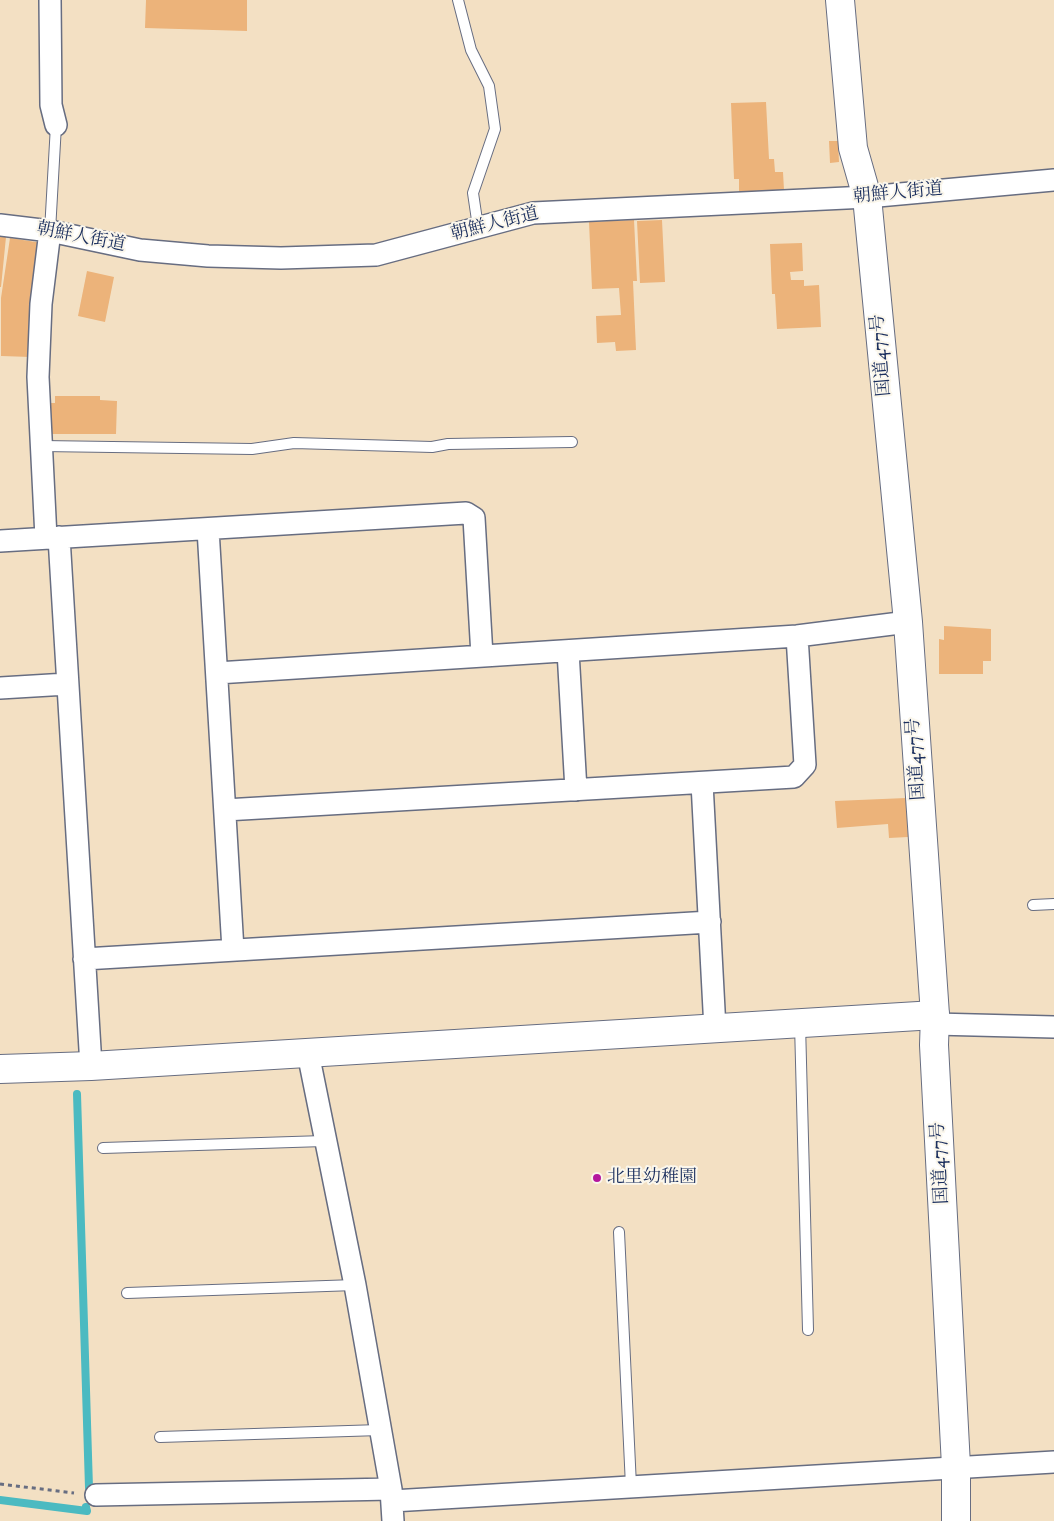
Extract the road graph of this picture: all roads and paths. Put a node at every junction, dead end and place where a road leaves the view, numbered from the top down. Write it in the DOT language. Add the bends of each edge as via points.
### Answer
graph roads {
  1 [pos="50,0"];
  2 [pos="458,0"];
  3 [pos="840,0"];
  4 [pos="56,125"];
  5 [pos="1054,180"];
  6 [pos="867,197"];
  7 [pos="0,225"];
  8 [pos="478,227"];
  9 [pos="50,230"];
  10 [pos="572,442"];
  11 [pos="42,446"];
  12 [pos="208,529"];
  13 [pos="53,538"];
  14 [pos="0,541"];
  15 [pos="908,622"];
  16 [pos="797,636"];
  17 [pos="568,651"];
  18 [pos="482,656"];
  19 [pos="217,673"];
  20 [pos="66,684"];
  21 [pos="0,688"];
  22 [pos="702,782"];
  23 [pos="576,790"];
  24 [pos="225,810"];
  25 [pos="1054,904"];
  26 [pos="1033,905"];
  27 [pos="710,922"];
  28 [pos="233,950"];
  29 [pos="84,959"];
  30 [pos="935,1020"];
  31 [pos="800,1024"];
  32 [pos="1054,1027"];
  33 [pos="715,1029"];
  34 [pos="308,1053"];
  35 [pos="90,1066"];
  36 [pos="0,1069"];
  37 [pos="324,1141"];
  38 [pos="103,1148"];
  39 [pos="619,1232"];
  40 [pos="355,1285"];
  41 [pos="127,1293"];
  42 [pos="808,1330"];
  43 [pos="380,1430"];
  44 [pos="160,1437"];
  45 [pos="1054,1462"];
  46 [pos="956,1466"];
  47 [pos="0,1484"];
  48 [pos="631,1486"];
  49 [pos="96,1496"];
  50 [pos="392,1504"];
  51 [pos="956,1521"];
  1 -- 4 [label="street" via="51,105"];
  2 -- 8 [label="lane" via="471,50 489,86 495,129 473,193"];
  3 -- 6 [label="main road, 国道477号" via="854,148"];
  4 -- 9 [label="lane"];
  5 -- 6 [label="street, 朝鮮人街道"];
  6 -- 8 [label="street, 朝鮮人街道" via="533,213"];
  6 -- 15 [label="main road, 国道477号"];
  7 -- 9 [label="street, 朝鮮人街道"];
  8 -- 9 [label="street, 朝鮮人街道" via="376,255 281,258 140,250"];
  9 -- 11 [label="street" via="41,304"];
  10 -- 11 [label="lane" via="432,447 294,443 252,449"];
  11 -- 13 [label="street"];
  12 -- 13 [label="street"];
  12 -- 18 [label="street" via="466,513 474,518"];
  12 -- 19 [label="street"];
  13 -- 14 [label="street"];
  13 -- 20 [label="street"];
  15 -- 16 [label="street"];
  15 -- 30 [label="main road, 国道477号"];
  16 -- 17 [label="street"];
  16 -- 22 [label="street" via="805,765 794,777"];
  17 -- 18 [label="street"];
  17 -- 23 [label="street"];
  18 -- 19 [label="street"];
  19 -- 24 [label="street"];
  20 -- 21 [label="street"];
  20 -- 29 [label="street"];
  22 -- 23 [label="street"];
  22 -- 27 [label="street"];
  23 -- 24 [label="street"];
  24 -- 28 [label="street"];
  25 -- 26 [label="lane"];
  27 -- 28 [label="street"];
  27 -- 33 [label="street"];
  28 -- 29 [label="street"];
  29 -- 35 [label="street"];
  30 -- 31 [label="main road"];
  30 -- 32 [label="street"];
  30 -- 46 [label="main road, 国道477号"];
  31 -- 33 [label="main road"];
  31 -- 42 [label="lane"];
  33 -- 34 [label="main road"];
  34 -- 35 [label="main road"];
  34 -- 37 [label="street"];
  35 -- 36 [label="main road"];
  37 -- 38 [label="lane"];
  37 -- 40 [label="street"];
  39 -- 48 [label="lane"];
  40 -- 41 [label="lane"];
  40 -- 43 [label="street"];
  43 -- 44 [label="lane"];
  43 -- 50 [label="street"];
  45 -- 46 [label="street"];
  46 -- 48 [label="street"];
  46 -- 51 [label="main road, 国道477号"];
  47 -- 49 [label="path"];
  48 -- 50 [label="street"];
  49 -- 50 [label="street"];
}
